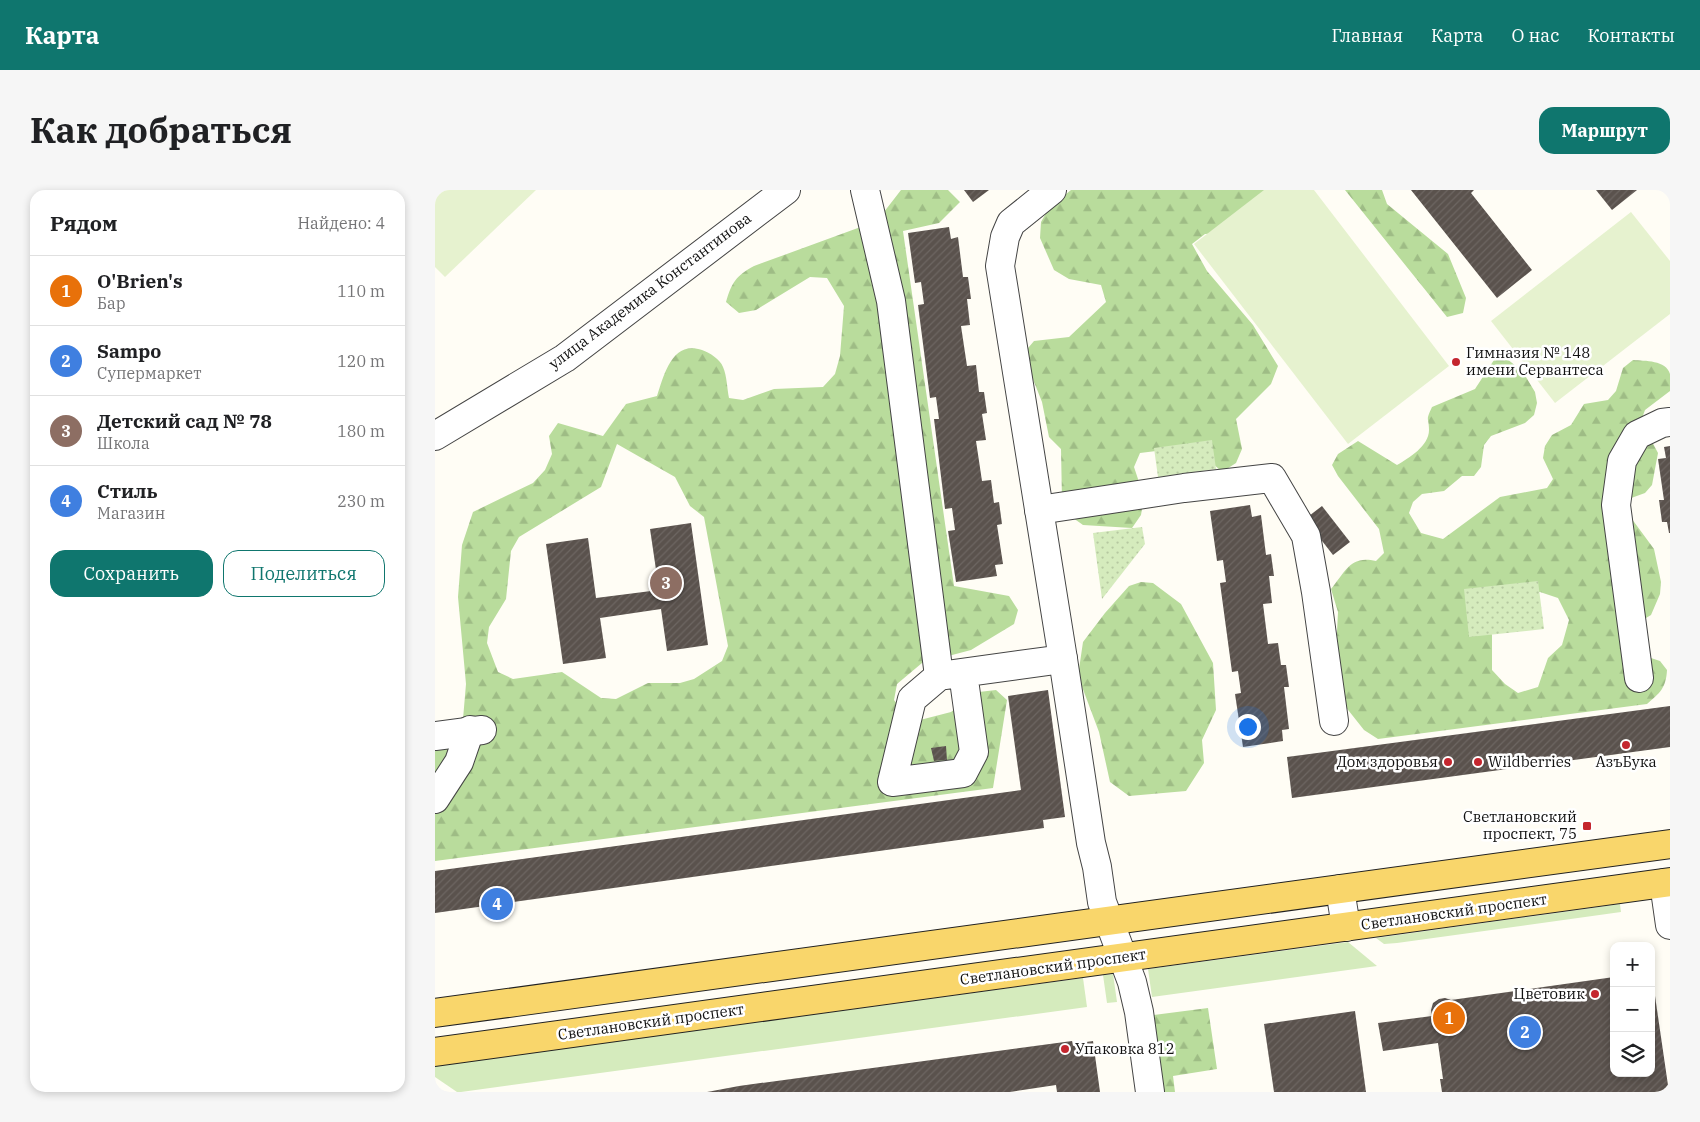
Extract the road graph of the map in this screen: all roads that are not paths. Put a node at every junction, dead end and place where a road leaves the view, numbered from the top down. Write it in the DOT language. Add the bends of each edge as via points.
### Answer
graph roads {
  1 [pos="786,190"];
  2 [pos="865,190"];
  3 [pos="1052,190"];
  4 [pos="1670,422"];
  5 [pos="435,436"];
  6 [pos="1039,510"];
  7 [pos="1063,658"];
  8 [pos="1639,678"];
  9 [pos="1334,721"];
  10 [pos="435,736"];
  11 [pos="435,799"];
  12 [pos="1670,844"];
  13 [pos="1667,883"];
  14 [pos="1340,889"];
  15 [pos="1109,920"];
  16 [pos="1670,924"];
  17 [pos="1346,927"];
  18 [pos="1123,958"];
  19 [pos="435,1013"];
  20 [pos="435,1052"];
  21 [pos="1150,1092"];
  1 -- 5 [label="street, улица Академика Константинова" via="565,358"];
  2 -- 7 [label="street" via="891,301 951,674"];
  3 -- 6 [label="street" via="1011,223 1000,266"];
  4 -- 8 [label="street" via="1637,435 1622,461 1616,505"];
  6 -- 7 [label="street"];
  6 -- 9 [label="street" via="1272,478 1306,536"];
  7 -- 15 [label="street" via="1091,842 1102,902"];
  10 -- 11 [label="street" via="476,730"];
  12 -- 14 [label="main road"];
  13 -- 16 [label="street"];
  13 -- 17 [label="main road, Светлановский проспект"];
  14 -- 15 [label="main road"];
  14 -- 17 [label="street"];
  15 -- 18 [label="street"];
  15 -- 19 [label="main road"];
  17 -- 18 [label="main road, Светлановский проспект"];
  18 -- 20 [label="main road, Светлановский проспект"];
  18 -- 21 [label="street" via="1139,1012"];
}
